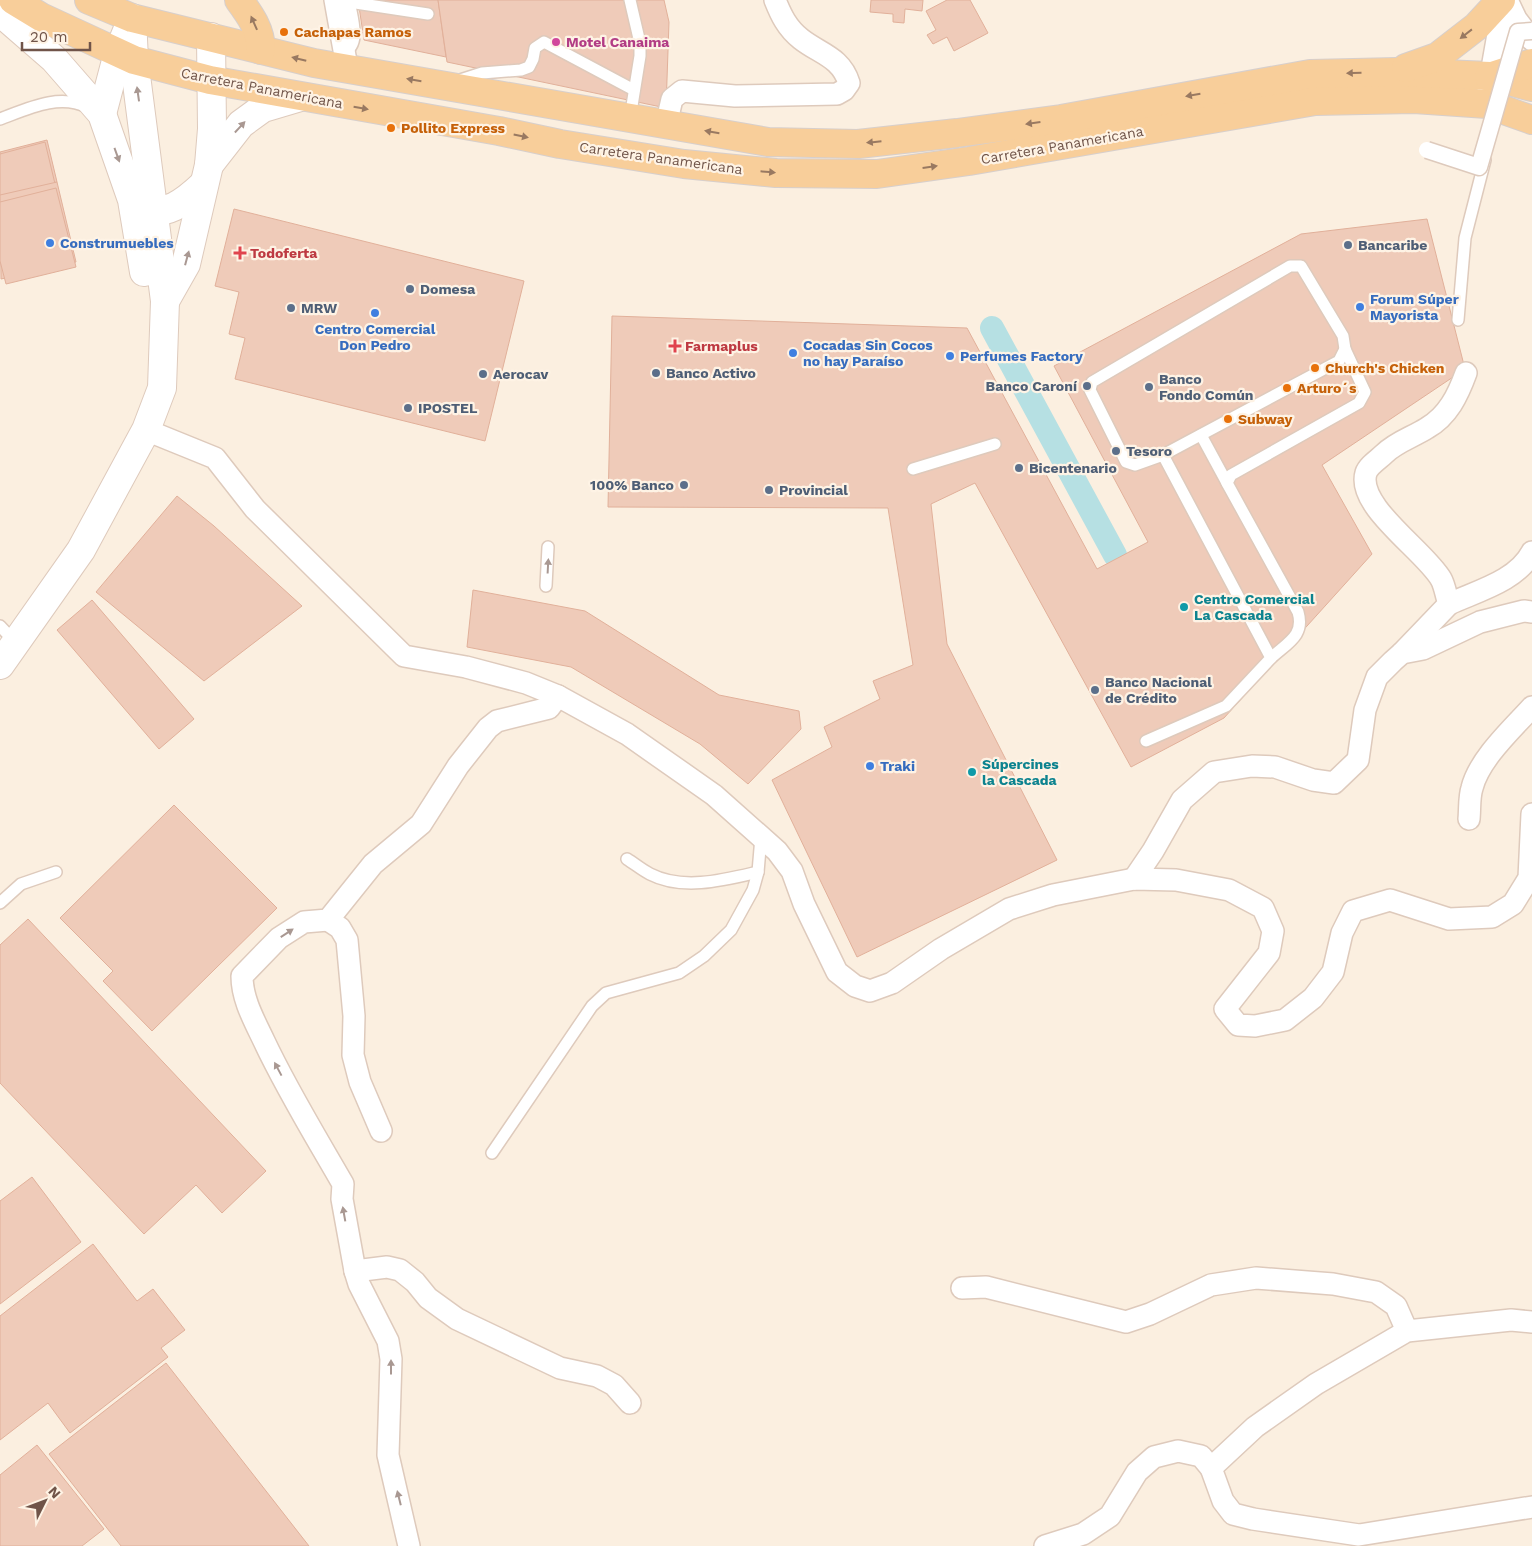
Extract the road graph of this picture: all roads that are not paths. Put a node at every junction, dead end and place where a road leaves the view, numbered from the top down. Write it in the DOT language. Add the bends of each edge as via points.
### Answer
graph roads {
  1 [pos="13,0"];
  2 [pos="89,0"];
  3 [pos="239,0"];
  4 [pos="630,0"];
  5 [pos="775,0"];
  6 [pos="1504,0"];
  7 [pos="345,1"];
  8 [pos="133,9"];
  9 [pos="0,12"];
  10 [pos="428,14"];
  11 [pos="0,20"];
  12 [pos="1532,31"];
  13 [pos="211,37"];
  14 [pos="1532,40"];
  15 [pos="260,50"];
  16 [pos="126,57"];
  17 [pos="54,59"];
  18 [pos="346,60"];
  19 [pos="1532,63"];
  20 [pos="1396,72"];
  21 [pos="1490,76"];
  22 [pos="210,80"];
  23 [pos="444,85"];
  24 [pos="1532,88"];
  25 [pos="634,90"];
  26 [pos="300,97"];
  27 [pos="1414,99"];
  28 [pos="1487,104"];
  29 [pos="102,114"];
  30 [pos="630,118"];
  31 [pos="0,119"];
  32 [pos="1532,120"];
  33 [pos="666,124"];
  34 [pos="1428,150"];
  35 [pos="206,174"];
  36 [pos="144,206"];
  37 [pos="165,301"];
  38 [pos="1458,320"];
  39 [pos="1345,349"];
  40 [pos="1466,373"];
  41 [pos="146,430"];
  42 [pos="1201,435"];
  43 [pos="995,444"];
  44 [pos="1163,454"];
  45 [pos="913,469"];
  46 [pos="1228,482"];
  47 [pos="548,547"];
  48 [pos="1532,552"];
  49 [pos="546,586"];
  50 [pos="1449,604"];
  51 [pos="1532,612"];
  52 [pos="8,634"];
  53 [pos="1402,653"];
  54 [pos="1271,658"];
  55 [pos="0,665"];
  56 [pos="558,696"];
  57 [pos="1532,707"];
  58 [pos="1146,741"];
  59 [pos="1532,814"];
  60 [pos="1469,818"];
  61 [pos="761,837"];
  62 [pos="628,859"];
  63 [pos="56,872"];
  64 [pos="758,872"];
  65 [pos="1134,879"];
  66 [pos="0,904"];
  67 [pos="328,920"];
  68 [pos="381,1131"];
  69 [pos="492,1153"];
  70 [pos="355,1271"];
  71 [pos="962,1288"];
  72 [pos="1532,1322"];
  73 [pos="1408,1331"];
  74 [pos="630,1403"];
  75 [pos="1211,1468"];
  76 [pos="1532,1506"];
  77 [pos="409,1546"];
  78 [pos="1045,1546"];
  1 -- 16 [label="main road, Carretera Panamericana" via="41,17"];
  2 -- 8 [label="main road, Carretera Panamericana"];
  15 -- 3 [label="main road, one-way" via="257,29"];
  4 -- 25 [label="lane" via="640,43"];
  5 -- 33 [label="street" via="784,22 800,39 845,70 849,83 844,90 837,94 735,96 682,91 672,99"];
  6 -- 14 [label="street"];
  6 -- 20 [label="main road, one-way" via="1437,57"];
  6 -- 21 [label="street"];
  7 -- 10 [label="lane"];
  7 -- 18 [label="street"];
  8 -- 13 [label="main road, Carretera Panamericana"];
  8 -- 16 [label="street"];
  9 -- 17 [label="street"];
  11 -- 17 [label="street"];
  12 -- 34 [label="street, bridge" via="1518,32 1479,167"];
  13 -- 15 [label="main road, Carretera Panamericana"];
  13 -- 22 [label="street"];
  18 -- 15 [label="main road, Carretera Panamericana, one-way" via="314,63"];
  16 -- 22 [label="main road, Carretera Panamericana"];
  16 -- 29 [label="street"];
  36 -- 16 [label="street, one-way"];
  17 -- 29 [label="street"];
  23 -- 18 [label="main road, Carretera Panamericana, one-way"];
  19 -- 21 [label="main road"];
  20 -- 21 [label="main road, Carretera Panamericana"];
  20 -- 33 [label="main road, Carretera Panamericana, one-way" via="1310,74 1061,119 858,144 768,142"];
  21 -- 24 [label="main road, Carretera Panamericana"];
  21 -- 27 [label="main road" via="1468,90"];
  21 -- 28 [label="street"];
  22 -- 26 [label="main road, Carretera Panamericana"];
  22 -- 35 [label="street" via="212,130"];
  23 -- 25 [label="lane" via="482,73 529,67 535,48 544,42"];
  23 -- 30 [label="main road, Carretera Panamericana"];
  25 -- 30 [label="lane"];
  26 -- 27 [label="main road, Carretera Panamericana, one-way" via="684,164 776,173 877,174 969,162 1315,101"];
  35 -- 26 [label="street, one-way" via="241,124 263,108"];
  27 -- 28 [label="main road, Carretera Panamericana"];
  28 -- 32 [label="main road, Carretera Panamericana"];
  28 -- 38 [label="lane" via="1485,164 1465,238"];
  29 -- 31 [label="lane" via="79,103 62,101 32,106"];
  29 -- 36 [label="street, one-way"];
  30 -- 33 [label="main road, Carretera Panamericana"];
  35 -- 36 [label="street" via="188,200 170,208"];
  37 -- 35 [label="street, one-way" via="186,264"];
  36 -- 37 [label="street" via="145,275"];
  37 -- 41 [label="street" via="162,388"];
  39 -- 42 [label="lane" via="1339,361"];
  39 -- 44 [label="lane" via="1343,336 1302,266 1290,266 1092,382 1090,390 1126,462 1134,465"];
  39 -- 46 [label="lane" via="1365,392 1359,403 1231,475"];
  40 -- 50 [label="street" via="1449,408 1429,427 1388,450 1366,470 1365,483 1372,500 1387,520 1430,563 1442,580"];
  41 -- 52 [label="street" via="81,550"];
  41 -- 56 [label="street" via="215,458 255,509 404,656 466,667 526,683"];
  42 -- 44 [label="lane"];
  42 -- 46 [label="lane"];
  43 -- 45 [label="lane"];
  44 -- 54 [label="lane"];
  46 -- 54 [label="lane" via="1302,624 1298,633"];
  49 -- 47 [label="lane, one-way"];
  48 -- 50 [label="street" via="1513,575"];
  50 -- 53 [label="street"];
  51 -- 53 [label="street" via="1480,622 1423,649"];
  52 -- 55 [label="street"];
  53 -- 65 [label="street" via="1377,677 1365,710 1358,760 1334,783 1313,780 1275,767 1252,766 1214,772 1182,800"];
  54 -- 58 [label="lane" via="1226,706"];
  56 -- 61 [label="street" via="627,734 714,795"];
  56 -- 67 [label="street" via="549,708 497,721 488,728 458,766 422,824 373,864"];
  57 -- 60 [label="street" via="1484,764 1472,787"];
  59 -- 65 [label="street" via="1529,878 1513,904 1492,917 1449,918 1390,900 1353,911 1342,933 1333,972 1313,998 1285,1020 1255,1026 1238,1025 1225,1009 1269,953 1273,931 1263,908 1230,890 1176,880"];
  61 -- 64 [label="lane"];
  61 -- 65 [label="street" via="792,871 837,972 855,986 870,991 892,983 941,949 1009,909 1053,895"];
  62 -- 64 [label="lane" via="651,875 687,883"];
  63 -- 66 [label="lane" via="21,884"];
  64 -- 69 [label="lane" via="753,890 732,930 704,956 679,973 606,993 592,1006"];
  67 -- 68 [label="street" via="340,928 347,940 354,1016 353,1055 360,1082"];
  70 -- 67 [label="street, one-way" via="342,1199 343,1184 276,1067 242,987 242,976 279,938 304,922"];
  70 -- 74 [label="street" via="387,1267 400,1270 428,1298 457,1319 560,1368 597,1376 614,1385"];
  77 -- 70 [label="street, one-way" via="388,1455 391,1359 388,1341"];
  71 -- 73 [label="street" via="986,1287 1126,1322 1211,1285 1256,1278 1332,1284 1376,1292 1396,1306"];
  72 -- 73 [label="street" via="1512,1320"];
  73 -- 75 [label="street" via="1316,1384 1255,1427"];
  75 -- 76 [label="street" via="1223,1501 1233,1514 1359,1534"];
  75 -- 78 [label="street" via="1201,1456 1178,1451 1154,1457 1137,1472 1110,1516 1083,1534"];
}
